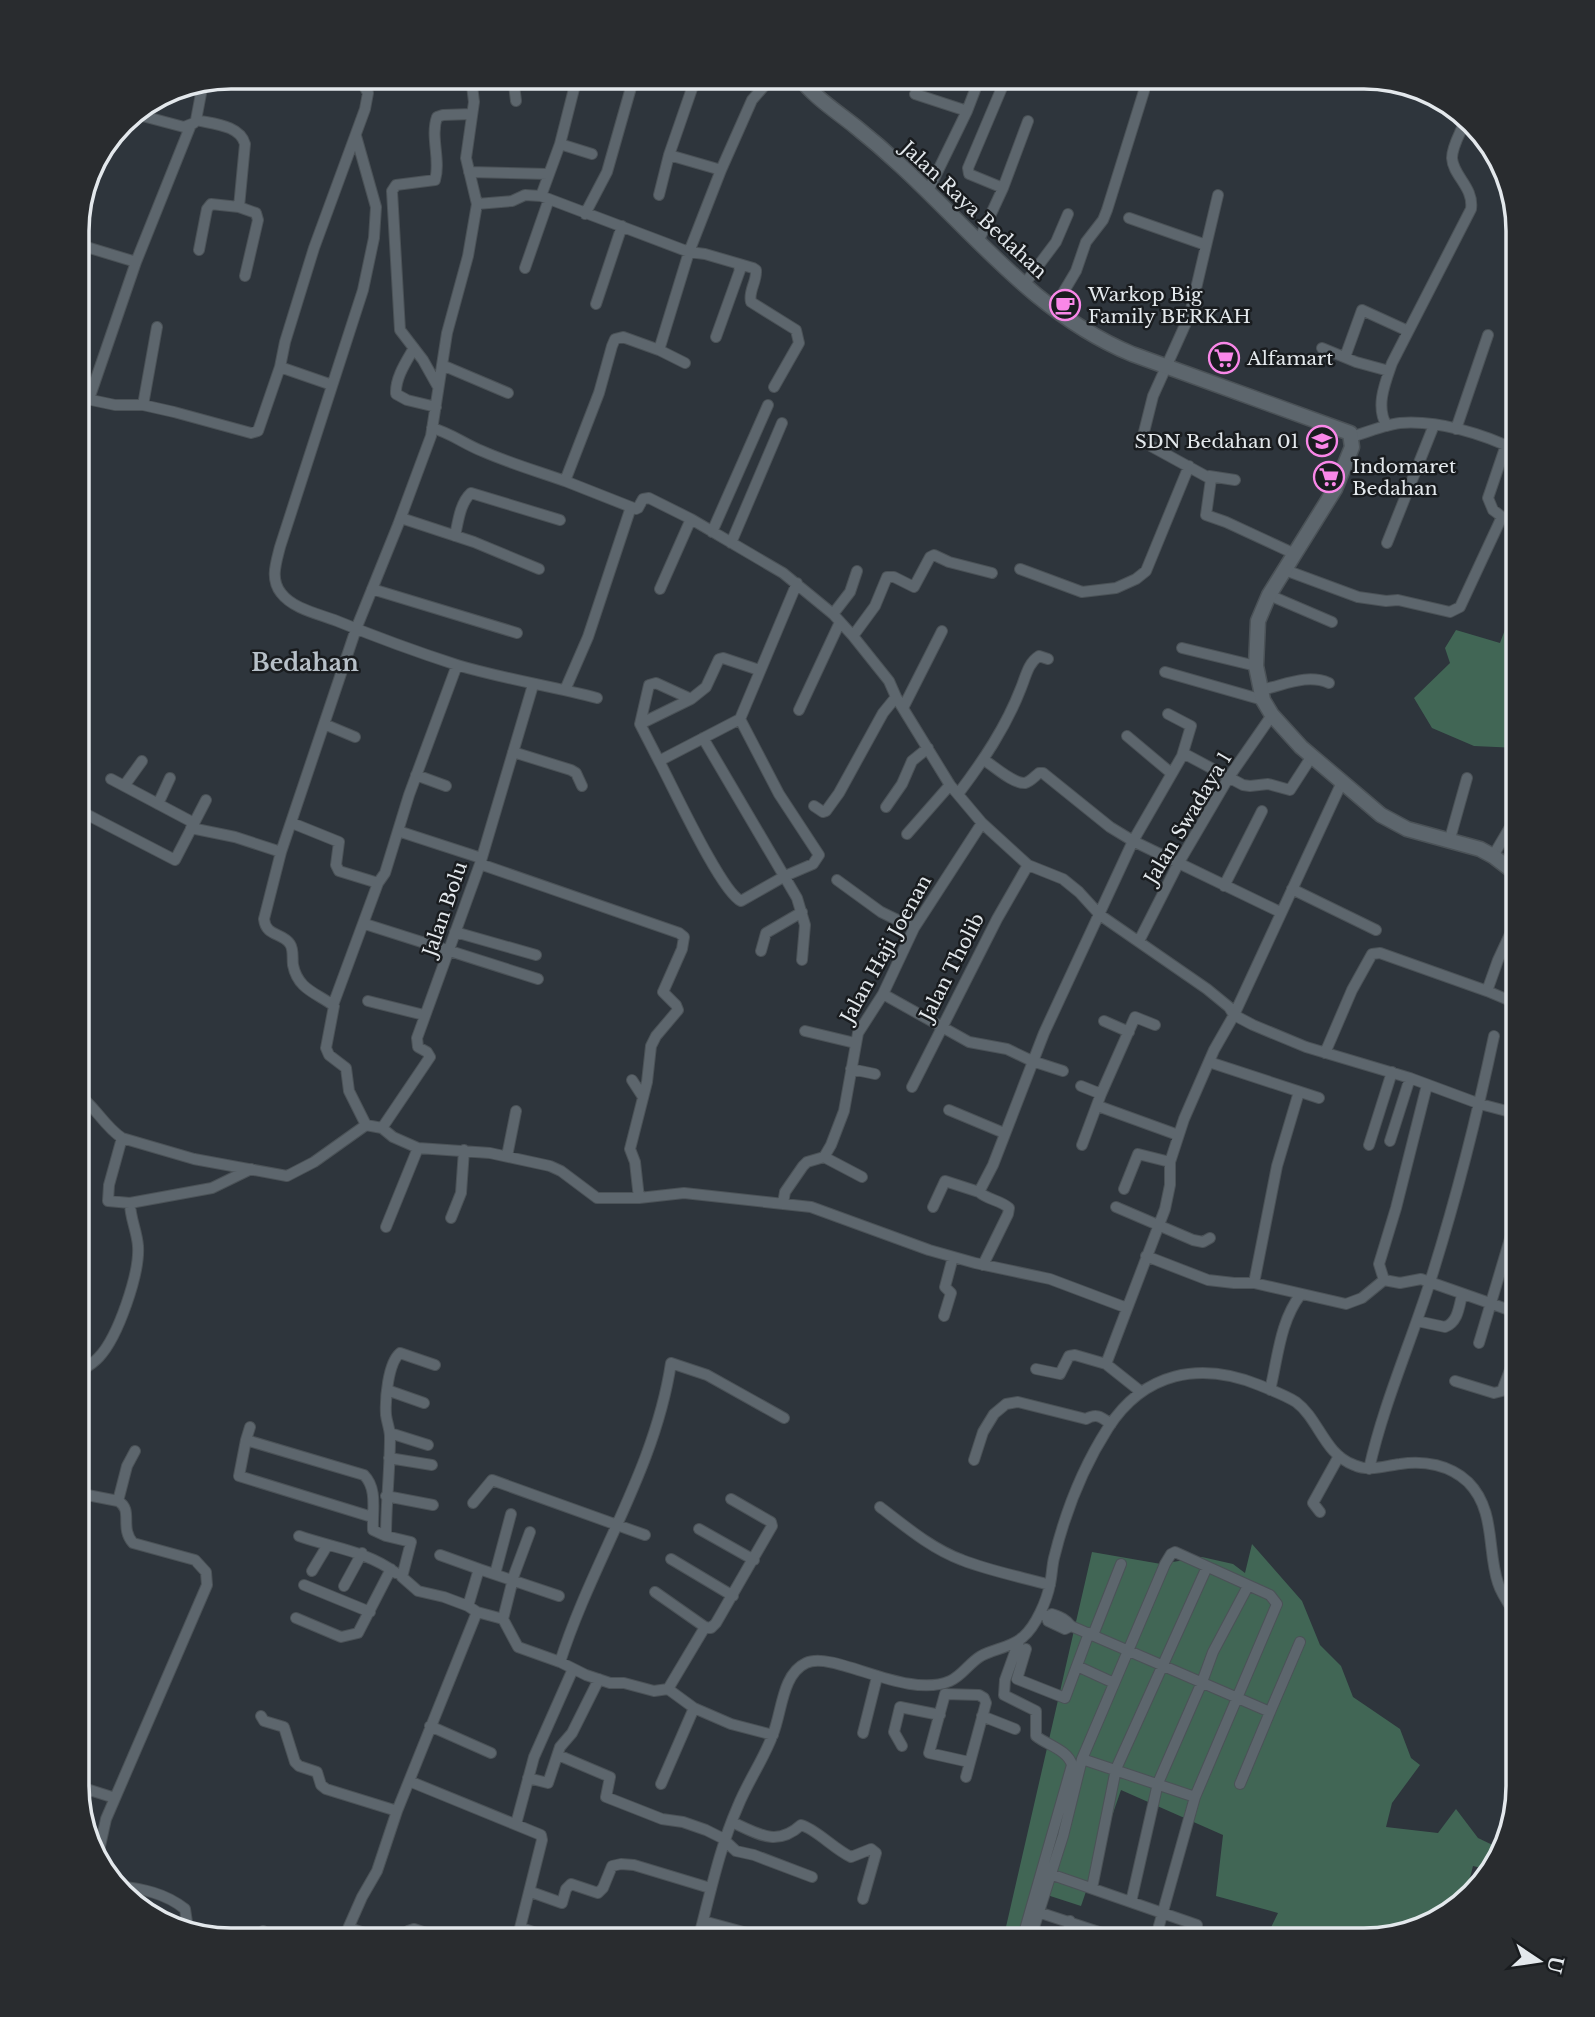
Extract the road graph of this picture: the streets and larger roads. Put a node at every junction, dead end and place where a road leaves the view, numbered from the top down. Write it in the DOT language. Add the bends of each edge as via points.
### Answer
graph roads {
  1 [pos="366,90"];
  2 [pos="473,90"];
  3 [pos="515,90"];
  4 [pos="574,90"];
  5 [pos="630,90"];
  6 [pos="692,90"];
  7 [pos="761,90"];
  8 [pos="812,90"];
  9 [pos="975,90"];
  10 [pos="1001,90"];
  11 [pos="1144,91"];
  12 [pos="200,93"];
  13 [pos="915,94"];
  14 [pos="516,101"];
  15 [pos="967,111"];
  16 [pos="472,114"];
  17 [pos="147,117"];
  18 [pos="1028,121"];
  19 [pos="193,123"];
  20 [pos="1462,129"];
  21 [pos="356,135"];
  22 [pos="560,144"];
  23 [pos="592,154"];
  24 [pos="669,155"];
  25 [pos="721,170"];
  26 [pos="469,172"];
  27 [pos="548,174"];
  28 [pos="372,186"];
  29 [pos="394,186"];
  30 [pos="1003,188"];
  31 [pos="928,191"];
  32 [pos="659,195"];
  33 [pos="1218,195"];
  34 [pos="545,198"];
  35 [pos="477,204"];
  36 [pos="239,207"];
  37 [pos="585,214"];
  38 [pos="1068,214"];
  39 [pos="1129,218"];
  40 [pos="622,226"];
  41 [pos="978,242"];
  42 [pos="1206,245"];
  43 [pos="90,247"];
  44 [pos="199,250"];
  45 [pos="689,252"];
  46 [pos="136,262"];
  47 [pos="738,264"];
  48 [pos="525,268"];
  49 [pos="245,276"];
  50 [pos="1023,286"];
  51 [pos="596,304"];
  52 [pos="1055,308"];
  53 [pos="157,327"];
  54 [pos="1408,331"];
  55 [pos="1488,335"];
  56 [pos="716,337"];
  57 [pos="414,348"];
  58 [pos="1321,348"];
  59 [pos="659,350"];
  60 [pos="1345,357"];
  61 [pos="685,363"];
  62 [pos="442,365"];
  63 [pos="280,367"];
  64 [pos="1165,367"];
  65 [pos="1389,371"];
  66 [pos="332,386"];
  67 [pos="438,386"];
  68 [pos="774,387"];
  69 [pos="508,393"];
  70 [pos="90,396"];
  71 [pos="89,399"];
  72 [pos="143,405"];
  73 [pos="768,405"];
  74 [pos="436,407"];
  75 [pos="782,423"];
  76 [pos="1434,425"];
  77 [pos="1387,426"];
  78 [pos="432,428"];
  79 [pos="1456,429"];
  80 [pos="1352,437"];
  81 [pos="1506,445"];
  82 [pos="1189,466"];
  83 [pos="1209,476"];
  84 [pos="1235,480"];
  85 [pos="565,481"];
  86 [pos="631,507"];
  87 [pos="401,518"];
  88 [pos="691,519"];
  89 [pos="560,520"];
  90 [pos="712,532"];
  91 [pos="456,536"];
  92 [pos="730,543"];
  93 [pos="1387,543"];
  94 [pos="1295,554"];
  95 [pos="538,569"];
  96 [pos="1020,569"];
  97 [pos="1285,570"];
  98 [pos="857,571"];
  99 [pos="992,573"];
  100 [pos="797,583"];
  101 [pos="372,589"];
  102 [pos="660,589"];
  103 [pos="1269,595"];
  104 [pos="837,618"];
  105 [pos="1332,622"];
  106 [pos="356,629"];
  107 [pos="942,631"];
  108 [pos="517,633"];
  109 [pos="853,636"];
  110 [pos="1182,648"];
  111 [pos="1048,659"];
  112 [pos="457,665"];
  113 [pos="1256,666"];
  114 [pos="759,670"];
  115 [pos="1165,672"];
  116 [pos="1329,683"];
  117 [pos="533,685"];
  118 [pos="565,690"];
  119 [pos="1261,695"];
  120 [pos="896,697"];
  121 [pos="597,698"];
  122 [pos="691,699"];
  123 [pos="903,708"];
  124 [pos="799,710"];
  125 [pos="1168,714"];
  126 [pos="1272,715"];
  127 [pos="740,719"];
  128 [pos="640,723"];
  129 [pos="324,724"];
  130 [pos="1126,736"];
  131 [pos="355,737"];
  132 [pos="703,738"];
  133 [pos="928,748"];
  134 [pos="513,752"];
  135 [pos="1183,753"];
  136 [pos="1312,756"];
  137 [pos="984,760"];
  138 [pos="142,761"];
  139 [pos="659,761"];
  140 [pos="1171,772"];
  141 [pos="416,775"];
  142 [pos="1229,777"];
  143 [pos="170,778"];
  144 [pos="1467,778"];
  145 [pos="111,779"];
  146 [pos="1342,782"];
  147 [pos="950,785"];
  148 [pos="124,786"];
  149 [pos="446,786"];
  150 [pos="582,786"];
  151 [pos="958,794"];
  152 [pos="206,800"];
  153 [pos="158,804"];
  154 [pos="814,806"];
  155 [pos="886,807"];
  156 [pos="1262,811"];
  157 [pos="90,815"];
  158 [pos="292,822"];
  159 [pos="982,823"];
  160 [pos="193,825"];
  161 [pos="398,831"];
  162 [pos="907,834"];
  163 [pos="1506,834"];
  164 [pos="1132,841"];
  165 [pos="1449,842"];
  166 [pos="281,852"];
  167 [pos="1493,856"];
  168 [pos="480,861"];
  169 [pos="1178,864"];
  170 [pos="1028,865"];
  171 [pos="1506,866"];
  172 [pos="785,876"];
  173 [pos="837,880"];
  174 [pos="379,883"];
  175 [pos="1224,886"];
  176 [pos="1292,889"];
  177 [pos="803,912"];
  178 [pos="1280,912"];
  179 [pos="1100,915"];
  180 [pos="365,924"];
  181 [pos="914,928"];
  182 [pos="1376,930"];
  183 [pos="455,932"];
  184 [pos="1139,941"];
  185 [pos="1506,943"];
  186 [pos="449,951"];
  187 [pos="761,951"];
  188 [pos="536,955"];
  189 [pos="802,960"];
  190 [pos="538,979"];
  191 [pos="1487,991"];
  192 [pos="883,994"];
  193 [pos="1506,999"];
  194 [pos="368,1000"];
  195 [pos="333,1005"];
  196 [pos="424,1015"];
  197 [pos="1234,1015"];
  198 [pos="1104,1021"];
  199 [pos="1156,1025"];
  200 [pos="940,1027"];
  201 [pos="805,1031"];
  202 [pos="1129,1032"];
  203 [pos="1494,1037"];
  204 [pos="855,1043"];
  205 [pos="1325,1053"];
  206 [pos="1032,1061"];
  207 [pos="1209,1062"];
  208 [pos="851,1069"];
  209 [pos="1063,1071"];
  210 [pos="1392,1072"];
  211 [pos="875,1074"];
  212 [pos="1410,1078"];
  213 [pos="632,1080"];
  214 [pos="1427,1085"];
  215 [pos="1081,1086"];
  216 [pos="912,1087"];
  217 [pos="1299,1092"];
  218 [pos="1101,1094"];
  219 [pos="643,1097"];
  220 [pos="1320,1098"];
  221 [pos="89,1103"];
  222 [pos="1480,1104"];
  223 [pos="1098,1106"];
  224 [pos="949,1110"];
  225 [pos="516,1111"];
  226 [pos="1506,1111"];
  227 [pos="366,1125"];
  228 [pos="382,1128"];
  229 [pos="1004,1133"];
  230 [pos="1178,1135"];
  231 [pos="122,1138"];
  232 [pos="1390,1141"];
  233 [pos="1082,1145"];
  234 [pos="1370,1145"];
  235 [pos="418,1148"];
  236 [pos="464,1150"];
  237 [pos="507,1156"];
  238 [pos="824,1157"];
  239 [pos="1170,1162"];
  240 [pos="252,1168"];
  241 [pos="862,1177"];
  242 [pos="1125,1189"];
  243 [pos="979,1192"];
  244 [pos="639,1198"];
  245 [pos="130,1203"];
  246 [pos="783,1203"];
  247 [pos="933,1207"];
  248 [pos="1116,1207"];
  249 [pos="452,1219"];
  250 [pos="1158,1224"];
  251 [pos="386,1227"];
  252 [pos="1210,1238"];
  253 [pos="1506,1250"];
  254 [pos="1146,1256"];
  255 [pos="953,1257"];
  256 [pos="983,1265"];
  257 [pos="1384,1280"];
  258 [pos="1254,1283"];
  259 [pos="1429,1283"];
  260 [pos="1301,1294"];
  261 [pos="1462,1294"];
  262 [pos="1489,1304"];
  263 [pos="1127,1308"];
  264 [pos="1506,1309"];
  265 [pos="944,1317"];
  266 [pos="1417,1321"];
  267 [pos="1479,1343"];
  268 [pos="1106,1364"];
  269 [pos="89,1365"];
  270 [pos="435,1365"];
  271 [pos="1036,1368"];
  272 [pos="1506,1380"];
  273 [pos="1455,1381"];
  274 [pos="387,1390"];
  275 [pos="1270,1390"];
  276 [pos="1140,1391"];
  277 [pos="424,1403"];
  278 [pos="784,1418"];
  279 [pos="1111,1424"];
  280 [pos="250,1427"];
  281 [pos="390,1433"];
  282 [pos="246,1440"];
  283 [pos="428,1445"];
  284 [pos="135,1451"];
  285 [pos="1339,1455"];
  286 [pos="389,1458"];
  287 [pos="974,1460"];
  288 [pos="432,1465"];
  289 [pos="1369,1469"];
  290 [pos="89,1495"];
  291 [pos="386,1496"];
  292 [pos="731,1499"];
  293 [pos="118,1501"];
  294 [pos="473,1503"];
  295 [pos="433,1505"];
  296 [pos="880,1507"];
  297 [pos="1320,1511"];
  298 [pos="511,1514"];
  299 [pos="372,1517"];
  300 [pos="617,1526"];
  301 [pos="699,1529"];
  302 [pos="530,1532"];
  303 [pos="645,1535"];
  304 [pos="299,1536"];
  305 [pos="386,1536"];
  306 [pos="327,1546"];
  307 [pos="362,1553"];
  308 [pos="440,1555"];
  309 [pos="671,1559"];
  310 [pos="754,1560"];
  311 [pos="1121,1564"];
  312 [pos="1207,1567"];
  313 [pos="391,1569"];
  314 [pos="480,1569"];
  315 [pos="312,1571"];
  316 [pos="495,1574"];
  317 [pos="402,1577"];
  318 [pos="513,1579"];
  319 [pos="304,1585"];
  320 [pos="1050,1585"];
  321 [pos="344,1586"];
  322 [pos="1248,1586"];
  323 [pos="655,1592"];
  324 [pos="559,1596"];
  325 [pos="733,1596"];
  326 [pos="1506,1597"];
  327 [pos="473,1609"];
  328 [pos="370,1612"];
  329 [pos="1043,1615"];
  330 [pos="296,1618"];
  331 [pos="503,1619"];
  332 [pos="705,1628"];
  333 [pos="1091,1634"];
  334 [pos="1300,1642"];
  335 [pos="1023,1644"];
  336 [pos="1128,1650"];
  337 [pos="560,1662"];
  338 [pos="1162,1665"];
  339 [pos="1077,1666"];
  340 [pos="573,1669"];
  341 [pos="877,1677"];
  342 [pos="600,1679"];
  343 [pos="949,1682"];
  344 [pos="1114,1682"];
  345 [pos="1202,1682"];
  346 [pos="668,1689"];
  347 [pos="954,1694"];
  348 [pos="1238,1698"];
  349 [pos="694,1708"];
  350 [pos="1270,1712"];
  351 [pos="261,1716"];
  352 [pos="940,1716"];
  353 [pos="982,1716"];
  354 [pos="430,1726"];
  355 [pos="1015,1729"];
  356 [pos="863,1733"];
  357 [pos="773,1735"];
  358 [pos="902,1746"];
  359 [pos="491,1753"];
  360 [pos="558,1755"];
  361 [pos="1082,1759"];
  362 [pos="970,1762"];
  363 [pos="1116,1769"];
  364 [pos="528,1777"];
  365 [pos="966,1777"];
  366 [pos="409,1781"];
  367 [pos="1158,1783"];
  368 [pos="661,1784"];
  369 [pos="1240,1784"];
  370 [pos="89,1790"];
  371 [pos="1195,1797"];
  372 [pos="115,1798"];
  373 [pos="397,1811"];
  374 [pos="732,1822"];
  375 [pos="516,1824"];
  376 [pos="725,1840"];
  377 [pos="101,1842"];
  378 [pos="1050,1874"];
  379 [pos="812,1877"];
  380 [pos="133,1888"];
  381 [pos="710,1888"];
  382 [pos="1092,1888"];
  383 [pos="531,1892"];
  384 [pos="863,1899"];
  385 [pos="1131,1902"];
  386 [pos="1038,1912"];
  387 [pos="1162,1914"];
  388 [pos="187,1920"];
  389 [pos="703,1921"];
  390 [pos="1070,1922"];
  391 [pos="1197,1926"];
  392 [pos="349,1928"];
  393 [pos="521,1928"];
  394 [pos="701,1928"];
  395 [pos="728,1928"];
  396 [pos="1025,1928"];
  397 [pos="1033,1928"];
  398 [pos="1069,1928"];
  399 [pos="1084,1928"];
  400 [pos="1158,1928"];
  1 -- 21 [label="street"];
  2 -- 16 [label="street"];
  3 -- 14 [label="street"];
  4 -- 22 [label="street"];
  5 -- 37 [label="street" via="607,172"];
  6 -- 24 [label="street"];
  7 -- 25 [label="street"];
  8 -- 31 [label="street, Jalan Raya Bedahan"];
  9 -- 15 [label="street"];
  10 -- 30 [label="street" via="968,168 974,178"];
  11 -- 52 [label="street" via="1103,220 1086,242"];
  12 -- 19 [label="street"];
  13 -- 15 [label="street"];
  15 -- 31 [label="street"];
  16 -- 26 [label="street" via="466,158"];
  16 -- 29 [label="street" via="437,117 435,180"];
  17 -- 19 [label="street" via="177,126"];
  18 -- 30 [label="street"];
  19 -- 36 [label="street" via="232,129 243,137"];
  19 -- 46 [label="street"];
  20 -- 54 [label="street" via="1452,158 1471,196 1471,209"];
  21 -- 28 [label="street"];
  21 -- 63 [label="street" via="314,248"];
  22 -- 23 [label="street"];
  22 -- 27 [label="street"];
  24 -- 25 [label="street"];
  24 -- 32 [label="street"];
  25 -- 45 [label="street"];
  26 -- 27 [label="street"];
  26 -- 35 [label="street"];
  27 -- 34 [label="street"];
  28 -- 29 [label="street"];
  28 -- 66 [label="street" via="376,220 371,256"];
  29 -- 57 [label="street" via="398,324"];
  30 -- 41 [label="street"];
  31 -- 41 [label="street, Jalan Raya Bedahan"];
  33 -- 42 [label="street"];
  34 -- 35 [label="street" via="525,195 512,201"];
  34 -- 37 [label="street"];
  34 -- 48 [label="street"];
  35 -- 62 [label="street"];
  36 -- 44 [label="street" via="211,204"];
  36 -- 49 [label="street" via="258,215"];
  37 -- 40 [label="street"];
  38 -- 50 [label="street" via="1056,242"];
  39 -- 42 [label="street"];
  40 -- 45 [label="street"];
  40 -- 51 [label="street"];
  41 -- 50 [label="street, Jalan Raya Bedahan"];
  42 -- 64 [label="street" via="1185,328"];
  43 -- 46 [label="street"];
  45 -- 47 [label="street"];
  45 -- 59 [label="street"];
  46 -- 70 [label="street"];
  47 -- 56 [label="street" via="740,270"];
  47 -- 68 [label="street" via="756,270 751,302 799,336"];
  50 -- 52 [label="street, Jalan Raya Bedahan"];
  52 -- 64 [label="street, Jalan Raya Bedahan" via="1101,339"];
  53 -- 72 [label="street"];
  54 -- 60 [label="street" via="1362,310"];
  54 -- 65 [label="street"];
  55 -- 79 [label="street"];
  57 -- 67 [label="street"];
  57 -- 74 [label="street" via="402,368 396,394"];
  58 -- 60 [label="street"];
  59 -- 61 [label="street"];
  59 -- 85 [label="street" via="624,337 615,340"];
  60 -- 65 [label="street"];
  62 -- 67 [label="street"];
  62 -- 69 [label="street"];
  63 -- 66 [label="street"];
  63 -- 72 [label="street" via="255,433"];
  64 -- 80 [label="street, Jalan Raya Bedahan" via="1348,431"];
  64 -- 82 [label="street" via="1143,436 1149,445"];
  65 -- 77 [label="street" via="1381,407"];
  66 -- 106 [label="street" via="274,574 279,591 293,604"];
  67 -- 74 [label="street"];
  71 -- 72 [label="street"];
  73 -- 90 [label="street"];
  74 -- 78 [label="street"];
  75 -- 92 [label="street"];
  76 -- 77 [label="street"];
  76 -- 79 [label="street"];
  76 -- 93 [label="street"];
  77 -- 80 [label="street"];
  78 -- 85 [label="street" via="502,460"];
  78 -- 87 [label="street"];
  79 -- 81 [label="street"];
  80 -- 94 [label="street" via="1335,489"];
  81 -- 97 [label="street" via="1488,498 1500,521 1456,611 1358,597"];
  82 -- 83 [label="street"];
  82 -- 96 [label="street" via="1146,571 1136,579 1116,588 1082,592"];
  83 -- 84 [label="street"];
  83 -- 94 [label="street" via="1206,515"];
  85 -- 86 [label="street"];
  86 -- 88 [label="street" via="637,509 649,498"];
  86 -- 118 [label="street"];
  87 -- 91 [label="street"];
  87 -- 101 [label="street"];
  88 -- 90 [label="street"];
  88 -- 102 [label="street"];
  89 -- 91 [label="street" via="471,493 462,507"];
  90 -- 92 [label="street"];
  91 -- 95 [label="street"];
  92 -- 100 [label="street"];
  94 -- 97 [label="street"];
  97 -- 103 [label="street"];
  98 -- 104 [label="street"];
  99 -- 109 [label="street" via="934,555 914,587 887,577 875,606"];
  100 -- 104 [label="street"];
  100 -- 114 [label="street"];
  101 -- 106 [label="street"];
  101 -- 108 [label="street"];
  103 -- 105 [label="street"];
  103 -- 113 [label="street" via="1258,621"];
  104 -- 109 [label="street"];
  104 -- 124 [label="street"];
  106 -- 112 [label="street"];
  106 -- 129 [label="street"];
  107 -- 123 [label="street"];
  109 -- 120 [label="street"];
  110 -- 113 [label="street"];
  111 -- 137 [label="street" via="1039,656 1029,666 1012,712"];
  112 -- 117 [label="street"];
  112 -- 141 [label="street"];
  113 -- 119 [label="street"];
  114 -- 122 [label="street" via="723,657 704,691"];
  114 -- 127 [label="street"];
  115 -- 119 [label="street"];
  116 -- 119 [label="street" via="1301,680"];
  117 -- 118 [label="street"];
  117 -- 134 [label="street, Jalan Bolu"];
  118 -- 121 [label="street"];
  119 -- 126 [label="street"];
  120 -- 123 [label="street"];
  120 -- 154 [label="street" via="826,811"];
  122 -- 128 [label="street"];
  122 -- 128 [label="street" via="652,684"];
  123 -- 133 [label="street"];
  125 -- 135 [label="street" via="1191,726"];
  126 -- 136 [label="street"];
  126 -- 142 [label="street, Jalan Swadaya 1"];
  127 -- 132 [label="street"];
  127 -- 172 [label="street" via="779,794 819,855 813,864"];
  128 -- 139 [label="street"];
  129 -- 131 [label="street"];
  129 -- 158 [label="street"];
  130 -- 140 [label="street"];
  132 -- 139 [label="street"];
  132 -- 172 [label="street"];
  133 -- 147 [label="street"];
  133 -- 155 [label="street" via="912,761"];
  134 -- 150 [label="street" via="571,770"];
  134 -- 168 [label="street, Jalan Bolu"];
  135 -- 140 [label="street"];
  135 -- 142 [label="street"];
  136 -- 142 [label="street" via="1290,790 1268,784 1250,786"];
  136 -- 146 [label="street"];
  137 -- 151 [label="street"];
  137 -- 164 [label="street" via="1023,783 1043,773"];
  138 -- 148 [label="street"];
  139 -- 172 [label="street" via="696,834 737,899 746,900"];
  140 -- 164 [label="street"];
  141 -- 149 [label="street"];
  141 -- 161 [label="street"];
  142 -- 169 [label="street, Jalan Swadaya 1"];
  143 -- 153 [label="street"];
  144 -- 165 [label="street"];
  145 -- 148 [label="street"];
  146 -- 165 [label="street" via="1394,823"];
  146 -- 176 [label="street"];
  147 -- 151 [label="street"];
  147 -- 162 [label="street"];
  148 -- 153 [label="street"];
  151 -- 159 [label="street"];
  152 -- 160 [label="street"];
  153 -- 160 [label="street"];
  156 -- 175 [label="street"];
  157 -- 160 [label="street" via="175,860"];
  158 -- 166 [label="street"];
  158 -- 174 [label="street" via="340,842 339,871"];
  159 -- 170 [label="street"];
  159 -- 181 [label="street, Jalan Haji Joenan"];
  160 -- 166 [label="street"];
  161 -- 168 [label="street"];
  161 -- 174 [label="street"];
  163 -- 167 [label="street"];
  164 -- 169 [label="street"];
  164 -- 179 [label="street"];
  165 -- 167 [label="street"];
  166 -- 195 [label="street" via="264,924 290,944 302,985"];
  167 -- 171 [label="street"];
  168 -- 183 [label="street, Jalan Bolu"];
  168 -- 219 [label="street" via="683,934 685,940 663,992 678,1010 653,1041"];
  169 -- 175 [label="street"];
  169 -- 184 [label="street, Jalan Swadaya 1"];
  170 -- 179 [label="street" via="1063,879"];
  170 -- 200 [label="street, Jalan Tholib"];
  172 -- 177 [label="street"];
  173 -- 181 [label="street" via="881,912"];
  174 -- 180 [label="street"];
  175 -- 178 [label="street"];
  176 -- 178 [label="street"];
  176 -- 182 [label="street"];
  177 -- 187 [label="street" via="766,933"];
  177 -- 189 [label="street"];
  178 -- 197 [label="street"];
  179 -- 184 [label="street"];
  179 -- 206 [label="street"];
  180 -- 186 [label="street"];
  180 -- 195 [label="street"];
  181 -- 192 [label="street, Jalan Haji Joenan"];
  183 -- 186 [label="street, Jalan Bolu"];
  183 -- 188 [label="street"];
  184 -- 197 [label="street"];
  185 -- 191 [label="street"];
  186 -- 190 [label="street"];
  186 -- 196 [label="street, Jalan Bolu"];
  191 -- 193 [label="street"];
  191 -- 205 [label="street" via="1372,954"];
  192 -- 200 [label="street"];
  192 -- 204 [label="street, Jalan Haji Joenan"];
  194 -- 196 [label="street"];
  195 -- 227 [label="street" via="326,1048 346,1068 349,1091"];
  196 -- 228 [label="street, Jalan Bolu" via="416,1043 429,1054 428,1062"];
  197 -- 205 [label="street"];
  197 -- 207 [label="street"];
  198 -- 202 [label="street"];
  199 -- 202 [label="street" via="1135,1017"];
  200 -- 206 [label="street" via="969,1042 1007,1049"];
  200 -- 216 [label="street, Jalan Tholib"];
  201 -- 204 [label="street"];
  202 -- 218 [label="street"];
  203 -- 222 [label="street"];
  204 -- 208 [label="street, Jalan Haji Joenan"];
  205 -- 210 [label="street"];
  206 -- 209 [label="street"];
  206 -- 229 [label="street"];
  207 -- 217 [label="street"];
  207 -- 230 [label="street"];
  208 -- 211 [label="street"];
  208 -- 238 [label="street, Jalan Haji Joenan" via="841,1121"];
  210 -- 212 [label="street"];
  210 -- 234 [label="street"];
  212 -- 214 [label="street"];
  212 -- 232 [label="street"];
  213 -- 219 [label="street"];
  214 -- 222 [label="street"];
  214 -- 257 [label="street" via="1379,1264"];
  215 -- 218 [label="street"];
  217 -- 220 [label="street"];
  217 -- 258 [label="street"];
  218 -- 223 [label="street"];
  219 -- 244 [label="street" via="630,1149"];
  221 -- 231 [label="street"];
  222 -- 226 [label="street"];
  222 -- 259 [label="street"];
  223 -- 230 [label="street"];
  223 -- 233 [label="street"];
  224 -- 229 [label="street"];
  225 -- 237 [label="street"];
  227 -- 228 [label="street"];
  227 -- 240 [label="street" via="293,1174"];
  228 -- 235 [label="street"];
  229 -- 243 [label="street"];
  230 -- 239 [label="street"];
  231 -- 240 [label="street" via="194,1159"];
  231 -- 245 [label="street" via="108,1201"];
  235 -- 236 [label="street"];
  235 -- 251 [label="street"];
  236 -- 237 [label="street"];
  236 -- 249 [label="street" via="461,1193"];
  237 -- 244 [label="street" via="561,1171 597,1198"];
  238 -- 241 [label="street"];
  238 -- 246 [label="street" via="803,1166"];
  239 -- 242 [label="street" via="1138,1154"];
  239 -- 250 [label="street" via="1170,1185"];
  240 -- 245 [label="street" via="212,1188"];
  243 -- 247 [label="street" via="945,1181"];
  243 -- 256 [label="street" via="1009,1208"];
  244 -- 246 [label="street" via="684,1193"];
  245 -- 269 [label="street" via="138,1246 133,1280 103,1353"];
  246 -- 255 [label="street" via="826,1212"];
  248 -- 250 [label="street"];
  250 -- 252 [label="street" via="1193,1240"];
  250 -- 254 [label="street"];
  253 -- 262 [label="street"];
  254 -- 258 [label="street" via="1208,1280"];
  254 -- 263 [label="street"];
  255 -- 256 [label="street"];
  255 -- 265 [label="street"];
  256 -- 263 [label="street" via="1049,1279"];
  257 -- 259 [label="street"];
  257 -- 260 [label="street" via="1363,1298 1346,1304"];
  258 -- 260 [label="street"];
  259 -- 261 [label="street"];
  259 -- 266 [label="street"];
  260 -- 275 [label="street" via="1284,1323"];
  261 -- 262 [label="street"];
  261 -- 266 [label="street" via="1449,1326"];
  262 -- 264 [label="street"];
  262 -- 267 [label="street"];
  263 -- 268 [label="street"];
  266 -- 289 [label="street" via="1378,1428"];
  268 -- 271 [label="street" via="1075,1355 1067,1359 1060,1374"];
  268 -- 276 [label="street"];
  270 -- 274 [label="street" via="398,1354"];
  272 -- 273 [label="street" via="1502,1391 1494,1393"];
  274 -- 277 [label="street"];
  274 -- 281 [label="street"];
  275 -- 276 [label="street" via="1237,1376 1207,1372 1175,1377"];
  275 -- 285 [label="street" via="1296,1402"];
  276 -- 279 [label="street"];
  278 -- 300 [label="street" via="707,1375 671,1363 654,1435"];
  279 -- 287 [label="street" via="1101,1416 1086,1419 1018,1402 1006,1404 983,1432"];
  279 -- 320 [label="street" via="1070,1506"];
  280 -- 282 [label="street"];
  281 -- 283 [label="street"];
  281 -- 286 [label="street"];
  282 -- 299 [label="street" via="364,1475 372,1484"];
  282 -- 299 [label="street" via="239,1476"];
  284 -- 293 [label="street"];
  285 -- 289 [label="street"];
  285 -- 297 [label="street" via="1312,1503"];
  286 -- 288 [label="street"];
  286 -- 291 [label="street"];
  289 -- 326 [label="street" via="1424,1462 1448,1469 1467,1482 1486,1514 1497,1582"];
  290 -- 293 [label="street"];
  291 -- 295 [label="street"];
  291 -- 305 [label="street"];
  292 -- 310 [label="street" via="771,1522"];
  293 -- 372 [label="street" via="127,1511 126,1532 133,1543 195,1560 206,1572 207,1585"];
  294 -- 300 [label="street" via="492,1480"];
  296 -- 320 [label="street" via="948,1554"];
  298 -- 316 [label="street"];
  299 -- 305 [label="street" via="373,1530"];
  300 -- 303 [label="street"];
  300 -- 337 [label="street" via="570,1629"];
  301 -- 310 [label="street"];
  302 -- 318 [label="street"];
  304 -- 306 [label="street"];
  305 -- 317 [label="street" via="411,1542"];
  306 -- 307 [label="street"];
  306 -- 315 [label="street"];
  307 -- 313 [label="street"];
  307 -- 321 [label="street"];
  308 -- 314 [label="street"];
  309 -- 325 [label="street"];
  310 -- 325 [label="street"];
  311 -- 333 [label="street"];
  312 -- 322 [label="street"];
  312 -- 336 [label="street" via="1178,1552 1171,1555"];
  312 -- 338 [label="street"];
  313 -- 317 [label="street"];
  313 -- 328 [label="street"];
  314 -- 316 [label="street"];
  314 -- 327 [label="street"];
  316 -- 318 [label="street"];
  317 -- 327 [label="street" via="418,1591"];
  318 -- 324 [label="street"];
  318 -- 331 [label="street"];
  319 -- 328 [label="street"];
  320 -- 329 [label="street"];
  322 -- 345 [label="street"];
  322 -- 348 [label="street" via="1270,1595 1277,1604"];
  323 -- 332 [label="street"];
  325 -- 332 [label="street" via="716,1623"];
  327 -- 331 [label="street"];
  327 -- 354 [label="street"];
  328 -- 330 [label="street" via="358,1633 341,1637"];
  329 -- 333 [label="street" via="1065,1629 1071,1626"];
  329 -- 335 [label="street"];
  331 -- 337 [label="street" via="518,1647"];
  332 -- 346 [label="street"];
  333 -- 336 [label="street"];
  333 -- 339 [label="street"];
  334 -- 350 [label="street"];
  335 -- 339 [label="street" via="1017,1679 1065,1698"];
  335 -- 343 [label="street" via="983,1654"];
  335 -- 396 [label="street" via="1005,1680 1004,1695 1036,1712 1036,1736 1063,1753 1072,1765"];
  336 -- 338 [label="street"];
  336 -- 344 [label="street"];
  337 -- 340 [label="street"];
  338 -- 345 [label="street"];
  338 -- 363 [label="street"];
  339 -- 344 [label="street"];
  340 -- 342 [label="street"];
  340 -- 364 [label="street"];
  341 -- 343 [label="street" via="909,1684"];
  341 -- 356 [label="street"];
  341 -- 357 [label="street" via="827,1662 804,1664 792,1675"];
  342 -- 346 [label="street" via="654,1691"];
  342 -- 360 [label="street"];
  343 -- 347 [label="street"];
  344 -- 361 [label="street"];
  345 -- 348 [label="street"];
  345 -- 367 [label="street"];
  346 -- 349 [label="street"];
  347 -- 352 [label="street" via="945,1694"];
  347 -- 353 [label="street" via="984,1698"];
  348 -- 350 [label="street"];
  348 -- 371 [label="street"];
  349 -- 357 [label="street"];
  349 -- 368 [label="street"];
  350 -- 369 [label="street"];
  351 -- 373 [label="street" via="284,1727 295,1762 317,1772 321,1785"];
  352 -- 358 [label="street" via="900,1707 894,1732"];
  352 -- 362 [label="street" via="929,1753"];
  353 -- 355 [label="street"];
  353 -- 362 [label="street"];
  354 -- 359 [label="street"];
  354 -- 366 [label="street"];
  357 -- 374 [label="street"];
  360 -- 364 [label="street" via="548,1783"];
  360 -- 376 [label="street" via="610,1777 606,1797"];
  361 -- 363 [label="street"];
  361 -- 378 [label="street"];
  362 -- 365 [label="street"];
  363 -- 367 [label="street"];
  363 -- 382 [label="street"];
  364 -- 375 [label="street"];
  366 -- 373 [label="street"];
  366 -- 375 [label="street"];
  367 -- 371 [label="street"];
  367 -- 385 [label="street"];
  370 -- 372 [label="street"];
  371 -- 387 [label="street"];
  372 -- 377 [label="street"];
  373 -- 392 [label="street" via="377,1871"];
  374 -- 376 [label="street"];
  374 -- 384 [label="street" via="778,1838 790,1836 801,1825 851,1857 871,1849 876,1853"];
  375 -- 383 [label="street" via="542,1837"];
  376 -- 379 [label="street" via="736,1851"];
  376 -- 381 [label="street"];
  378 -- 382 [label="street"];
  378 -- 386 [label="street"];
  380 -- 388 [label="street" via="147,1889 180,1905"];
  381 -- 383 [label="street" via="621,1864 612,1867 598,1893 571,1884 562,1903"];
  381 -- 389 [label="street"];
  382 -- 385 [label="street"];
  383 -- 393 [label="street"];
  385 -- 387 [label="street"];
  386 -- 390 [label="street"];
  386 -- 397 [label="street"];
  387 -- 391 [label="street"];
  387 -- 400 [label="street"];
  389 -- 394 [label="street"];
  389 -- 395 [label="street"];
  390 -- 398 [label="street"];
  390 -- 399 [label="street"];
}
